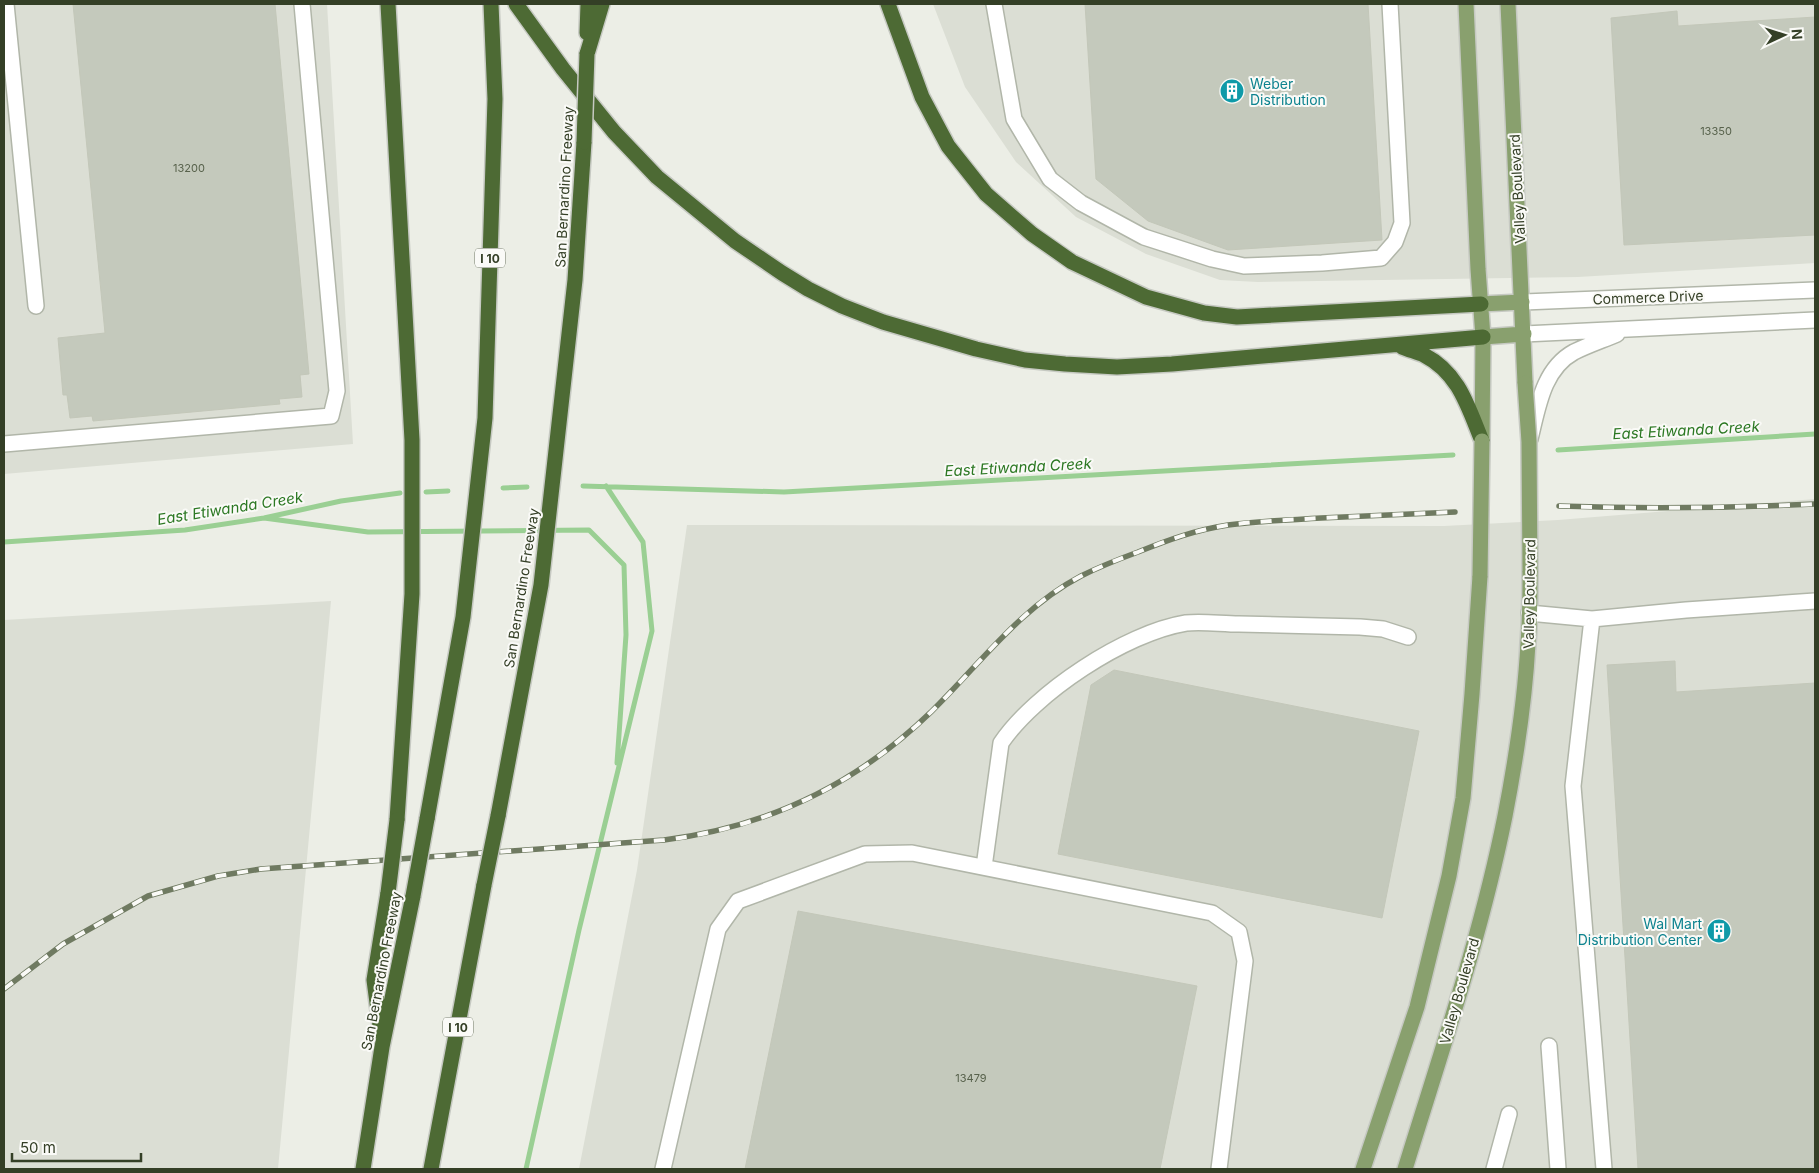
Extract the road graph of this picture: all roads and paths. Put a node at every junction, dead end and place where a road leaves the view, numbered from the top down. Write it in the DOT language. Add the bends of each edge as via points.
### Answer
graph roads {
  1 [pos="6,4"];
  2 [pos="302,4"];
  3 [pos="388,4"];
  4 [pos="491,4"];
  5 [pos="516,4"];
  6 [pos="588,4"];
  7 [pos="602,4"];
  8 [pos="888,4"];
  9 [pos="994,4"];
  10 [pos="1390,4"];
  11 [pos="1466,4"];
  12 [pos="1508,4"];
  13 [pos="587,54"];
  14 [pos="1815,290"];
  15 [pos="1522,302"];
  16 [pos="1481,304"];
  17 [pos="36,306"];
  18 [pos="1815,320"];
  19 [pos="1625,330"];
  20 [pos="1524,334"];
  21 [pos="1483,337"];
  22 [pos="1398,346"];
  23 [pos="1482,441"];
  24 [pos="1529,442"];
  25 [pos="4,444"];
  26 [pos="1815,601"];
  27 [pos="1529,613"];
  28 [pos="1592,619"];
  29 [pos="1408,637"];
  30 [pos="984,867"];
  31 [pos="382,1046"];
  32 [pos="1549,1046"];
  33 [pos="1509,1114"];
  34 [pos="363,1169"];
  35 [pos="431,1169"];
  36 [pos="663,1169"];
  37 [pos="1219,1169"];
  38 [pos="1363,1169"];
  39 [pos="1405,1169"];
  40 [pos="1494,1169"];
  41 [pos="1558,1169"];
  42 [pos="1604,1169"];
  1 -- 17 [label="street"];
  2 -- 25 [label="street" via="337,390 331,416"];
  3 -- 31 [label="highway, bridge" via="412,440 412,594 397,820 374,980"];
  4 -- 31 [label="highway, San Bernardino Freeway / I 10, bridge" via="495,98 485,418 463,617 413,896"];
  5 -- 22 [label="highway" via="563,69 657,178 734,241 782,273 842,306 883,322 1025,360 1117,367"];
  6 -- 13 [label="highway, San Bernardino Freeway / I 10"];
  7 -- 13 [label="highway"];
  8 -- 16 [label="highway" via="922,98 948,146 986,194 1032,234 1072,262 1146,297 1204,313 1237,317"];
  9 -- 10 [label="street" via="1014,118 1050,179 1081,203 1144,237 1212,260 1244,266 1381,258 1395,242 1402,223"];
  11 -- 16 [label="main road"];
  12 -- 15 [label="main road, Valley Boulevard"];
  13 -- 35 [label="highway, San Bernardino Freeway / I 10, bridge" via="575,280 541,585"];
  14 -- 15 [label="street, Commerce Drive"];
  15 -- 16 [label="main road, Commerce Drive"];
  15 -- 20 [label="main road, Valley Boulevard"];
  16 -- 21 [label="main road"];
  18 -- 19 [label="street"];
  19 -- 20 [label="street"];
  19 -- 24 [label="street" via="1572,353 1556,366 1541,395"];
  20 -- 21 [label="main road"];
  20 -- 24 [label="main road, Valley Boulevard, bridge"];
  21 -- 22 [label="highway"];
  21 -- 23 [label="main road"];
  22 -- 23 [label="highway" via="1424,355 1450,374 1459,387"];
  23 -- 38 [label="main road, bridge" via="1480,576 1462,798 1449,876 1418,1007"];
  24 -- 27 [label="main road, Valley Boulevard, bridge"];
  26 -- 28 [label="street"];
  27 -- 28 [label="street"];
  27 -- 39 [label="main road, Valley Boulevard" via="1523,698 1505,816 1453,1017"];
  28 -- 42 [label="street" via="1573,786"];
  29 -- 30 [label="street" via="1383,629 1360,627 1187,623 1155,631 1106,653 1027,712 1001,743"];
  30 -- 36 [label="street" via="912,853 865,854 738,901 718,929"];
  30 -- 37 [label="street" via="1212,913 1239,932 1245,961"];
  31 -- 34 [label="highway, San Bernardino Freeway / I 10"];
  32 -- 41 [label="street"];
  33 -- 40 [label="street"];
}
